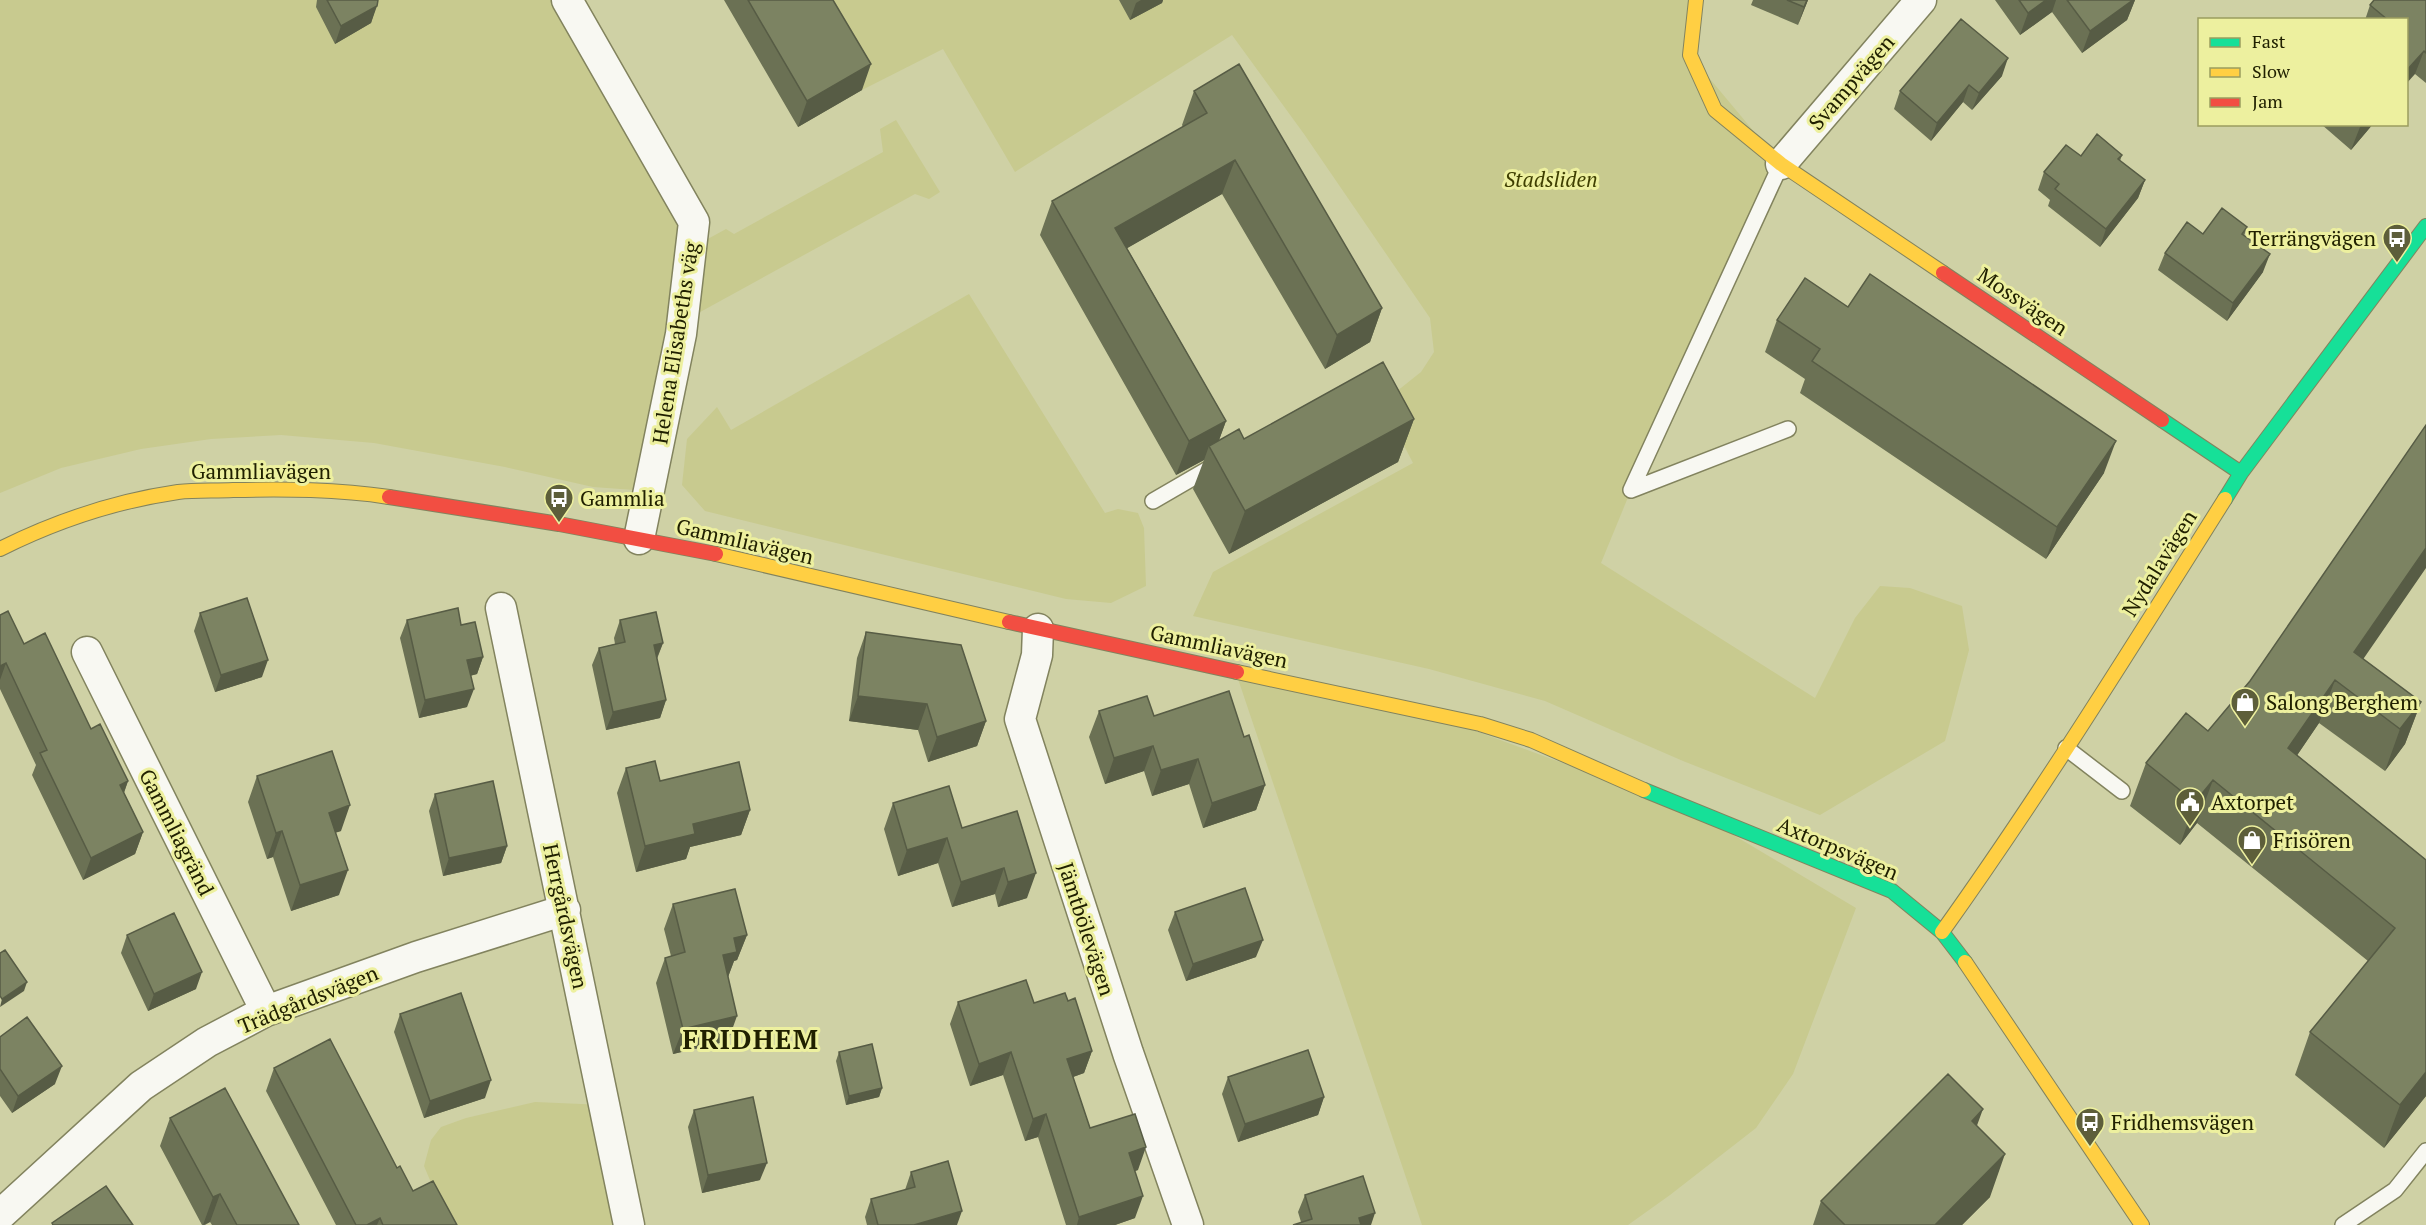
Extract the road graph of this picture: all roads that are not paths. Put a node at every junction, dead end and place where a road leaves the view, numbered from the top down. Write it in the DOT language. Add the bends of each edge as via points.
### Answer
graph roads {
  1 [pos="567,0"];
  2 [pos="1696,0"];
  3 [pos="1921,0"];
  4 [pos="1781,164"];
  5 [pos="2426,226"];
  6 [pos="1788,429"];
  7 [pos="1224,460"];
  8 [pos="2241,473"];
  9 [pos="1153,501"];
  10 [pos="639,539"];
  11 [pos="0,549"];
  12 [pos="501,608"];
  13 [pos="1038,629"];
  14 [pos="87,652"];
  15 [pos="1480,724"];
  16 [pos="2066,748"];
  17 [pos="2122,791"];
  18 [pos="565,910"];
  19 [pos="1942,932"];
  20 [pos="266,1011"];
  21 [pos="2426,1150"];
  22 [pos="0,1215"];
  23 [pos="629,1225"];
  24 [pos="1188,1225"];
  25 [pos="2142,1225"];
  26 [pos="2343,1225"];
  1 -- 10 [label="street, Helena Elisabeths väg" via="694,222 681,334"];
  2 -- 4 [label="street, Mossvägen" via="1690,55 1715,110"];
  3 -- 4 [label="street, Svampvägen"];
  4 -- 6 [label="lane" via="1631,489"];
  4 -- 8 [label="street, Mossvägen"];
  5 -- 8 [label="street, Nydalavägen"];
  7 -- 9 [label="lane"];
  8 -- 16 [label="street, Nydalavägen"];
  10 -- 11 [label="street, Gammliavägen" via="355,492 226,490 180,492 81,514"];
  10 -- 13 [label="street, Gammliavägen"];
  12 -- 18 [label="street, Herrgårdsvägen"];
  13 -- 15 [label="street, Gammliavägen"];
  13 -- 24 [label="street, Jämtbölevägen" via="1036,655 1020,719 1124,1042"];
  14 -- 20 [label="street, Gammliagränd"];
  15 -- 19 [label="street, Axtorpsvägen" via="1531,740 1892,891"];
  16 -- 17 [label="lane"];
  16 -- 19 [label="street, Nydalavägen"];
  18 -- 20 [label="street, Trädgårdsvägen" via="416,957"];
  18 -- 23 [label="street, Herrgårdsvägen"];
  19 -- 25 [label="street, Axtorpsvägen"];
  20 -- 22 [label="street, Trädgårdsvägen" via="207,1042 141,1086"];
  21 -- 26 [label="lane" via="2395,1190"];
}
